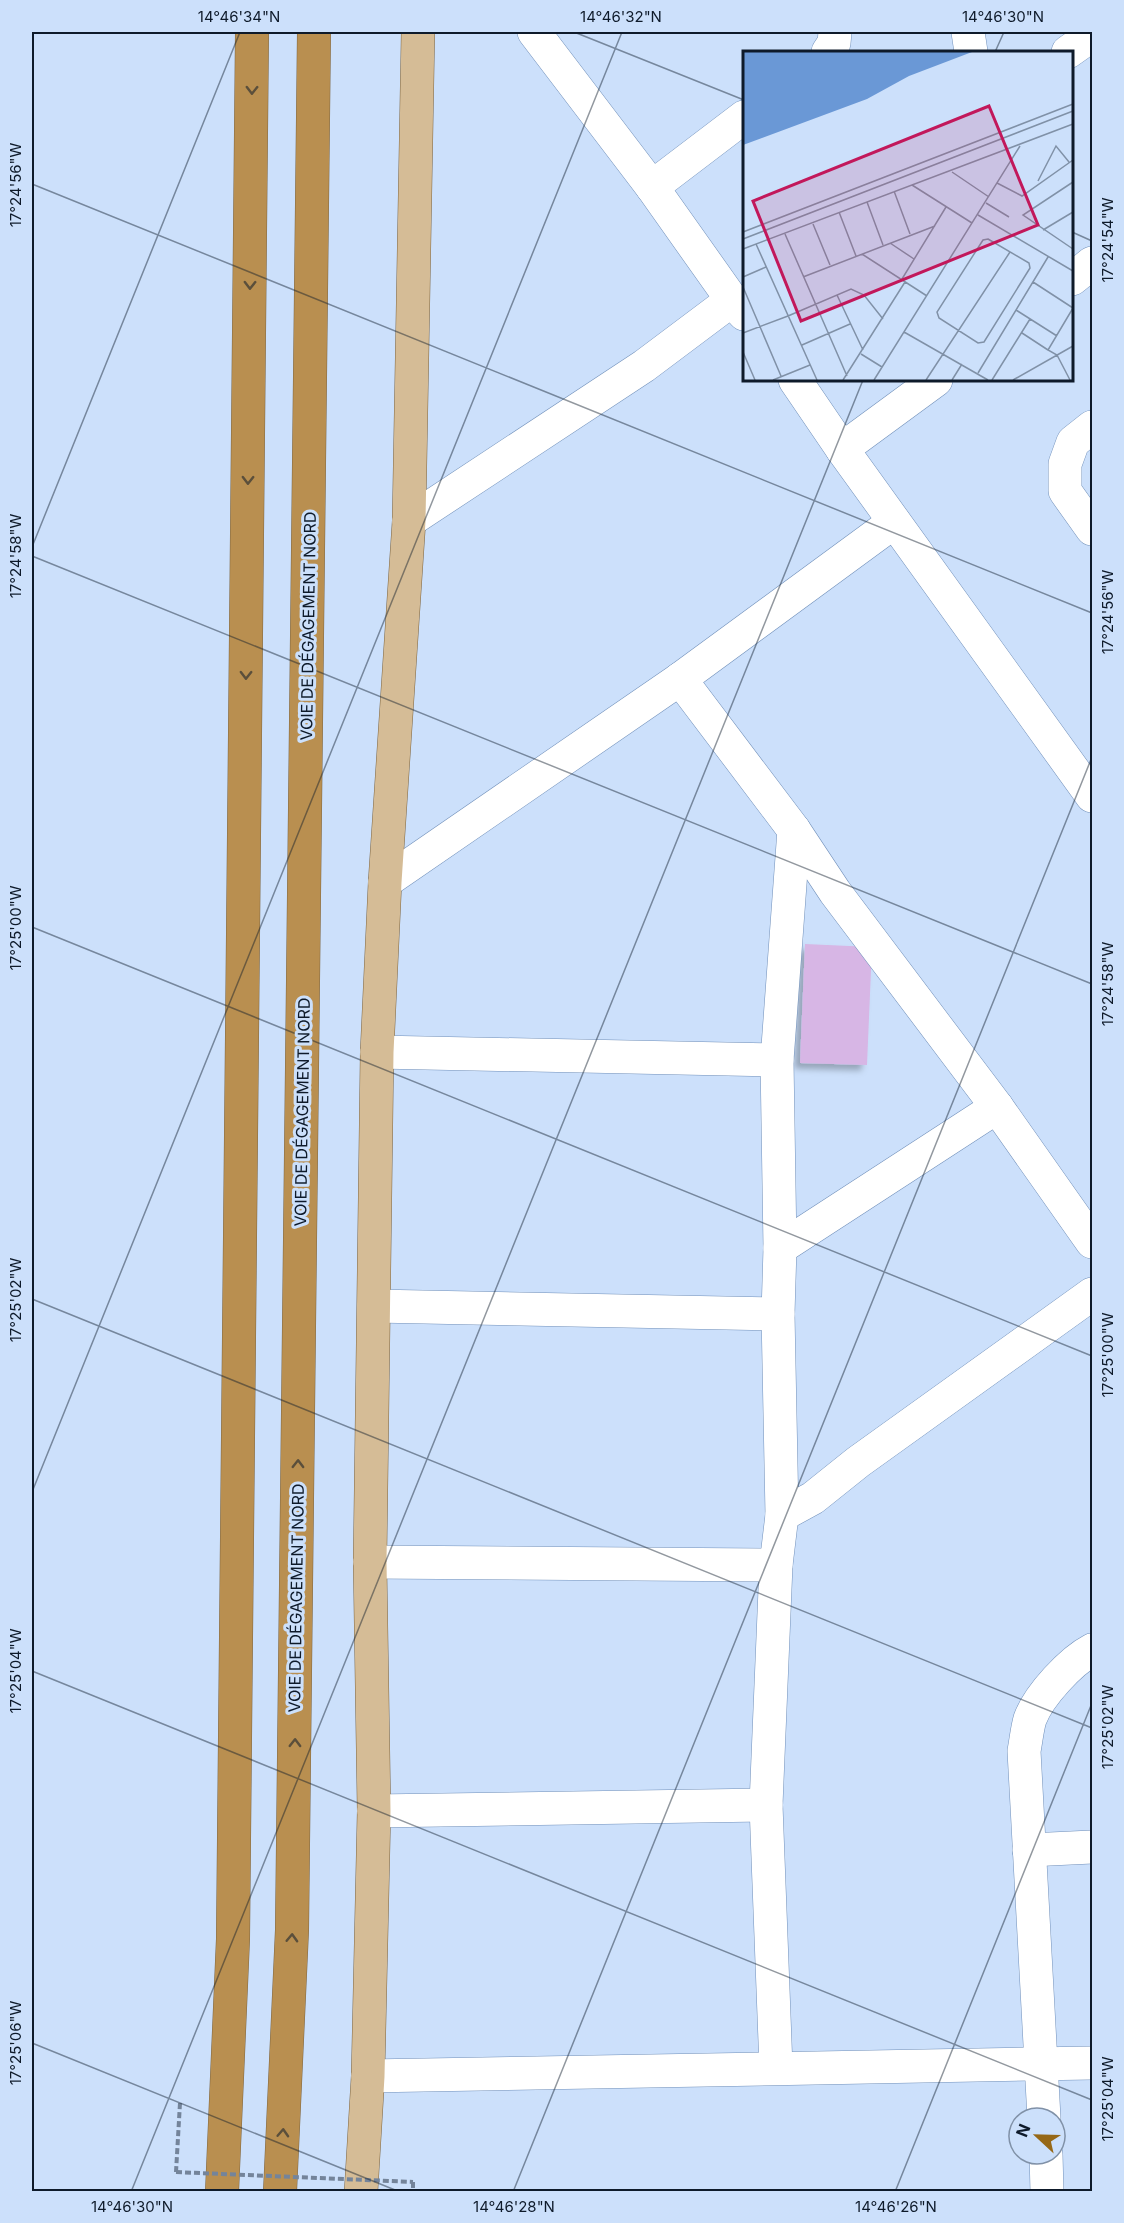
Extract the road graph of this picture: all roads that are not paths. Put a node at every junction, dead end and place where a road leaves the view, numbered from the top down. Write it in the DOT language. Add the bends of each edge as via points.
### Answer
graph roads {
  1 [pos="252,32"];
  2 [pos="314,32"];
  3 [pos="418,32"];
  4 [pos="534,32"];
  5 [pos="835,32"];
  6 [pos="968,32"];
  7 [pos="1092,35"];
  8 [pos="829,51"];
  9 [pos="971,51"];
  10 [pos="1069,51"];
  11 [pos="743,118"];
  12 [pos="652,187"];
  13 [pos="1092,263"];
  14 [pos="1073,277"];
  15 [pos="738,307"];
  16 [pos="796,381"];
  17 [pos="935,381"];
  18 [pos="1092,428"];
  19 [pos="842,449"];
  20 [pos="409,521"];
  21 [pos="894,522"];
  22 [pos="1092,529"];
  23 [pos="680,679"];
  24 [pos="1092,796"];
  25 [pos="794,830"];
  26 [pos="385,882"];
  27 [pos="378,1052"];
  28 [pos="777,1060"];
  29 [pos="997,1107"];
  30 [pos="1092,1242"];
  31 [pos="780,1248"];
  32 [pos="1092,1294"];
  33 [pos="374,1306"];
  34 [pos="778,1314"];
  35 [pos="782,1515"];
  36 [pos="370,1562"];
  37 [pos="776,1565"];
  38 [pos="1092,1650"];
  39 [pos="766,1805"];
  40 [pos="374,1811"];
  41 [pos="1092,1847"];
  42 [pos="1029,1850"];
  43 [pos="1092,2063"];
  44 [pos="1040,2065"];
  45 [pos="776,2068"];
  46 [pos="368,2076"];
  47 [pos="1043,2106"];
  48 [pos="1046,2166"];
  49 [pos="222,2192"];
  50 [pos="280,2192"];
  51 [pos="361,2192"];
  52 [pos="1047,2192"];
  1 -- 49 [label="highway, one-way" via="233,1938"];
  50 -- 2 [label="highway, VOIE DE DÉGAGEMENT NORD, one-way" via="292,1930"];
  3 -- 20 [label="main road"];
  4 -- 12 [label="street"];
  5 -- 8 [label="street"];
  6 -- 9 [label="street"];
  7 -- 10 [label="street"];
  11 -- 12 [label="street"];
  12 -- 15 [label="street"];
  13 -- 14 [label="street"];
  15 -- 20 [label="street"];
  16 -- 19 [label="street"];
  17 -- 19 [label="street"];
  18 -- 22 [label="street" via="1073,442 1065,464 1065,491"];
  19 -- 21 [label="street"];
  20 -- 26 [label="main road"];
  21 -- 23 [label="street"];
  21 -- 24 [label="street"];
  23 -- 25 [label="street"];
  23 -- 26 [label="street"];
  25 -- 28 [label="street"];
  25 -- 29 [label="street" via="835,892"];
  26 -- 27 [label="main road"];
  27 -- 28 [label="street"];
  27 -- 33 [label="main road"];
  28 -- 31 [label="street"];
  29 -- 30 [label="street"];
  29 -- 31 [label="street"];
  31 -- 34 [label="street"];
  32 -- 35 [label="street" via="813,1498"];
  33 -- 34 [label="street"];
  33 -- 36 [label="main road"];
  34 -- 35 [label="street"];
  35 -- 37 [label="street"];
  36 -- 37 [label="street"];
  36 -- 40 [label="main road"];
  37 -- 39 [label="street"];
  38 -- 42 [label="street" via="1053,1683 1030,1718 1024,1752"];
  39 -- 40 [label="street"];
  39 -- 45 [label="street"];
  40 -- 46 [label="main road"];
  41 -- 42 [label="street"];
  42 -- 44 [label="street"];
  43 -- 44 [label="street"];
  44 -- 45 [label="street"];
  44 -- 47 [label="street"];
  45 -- 46 [label="street"];
  46 -- 51 [label="main road"];
  48 -- 52 [label="street"];
}
